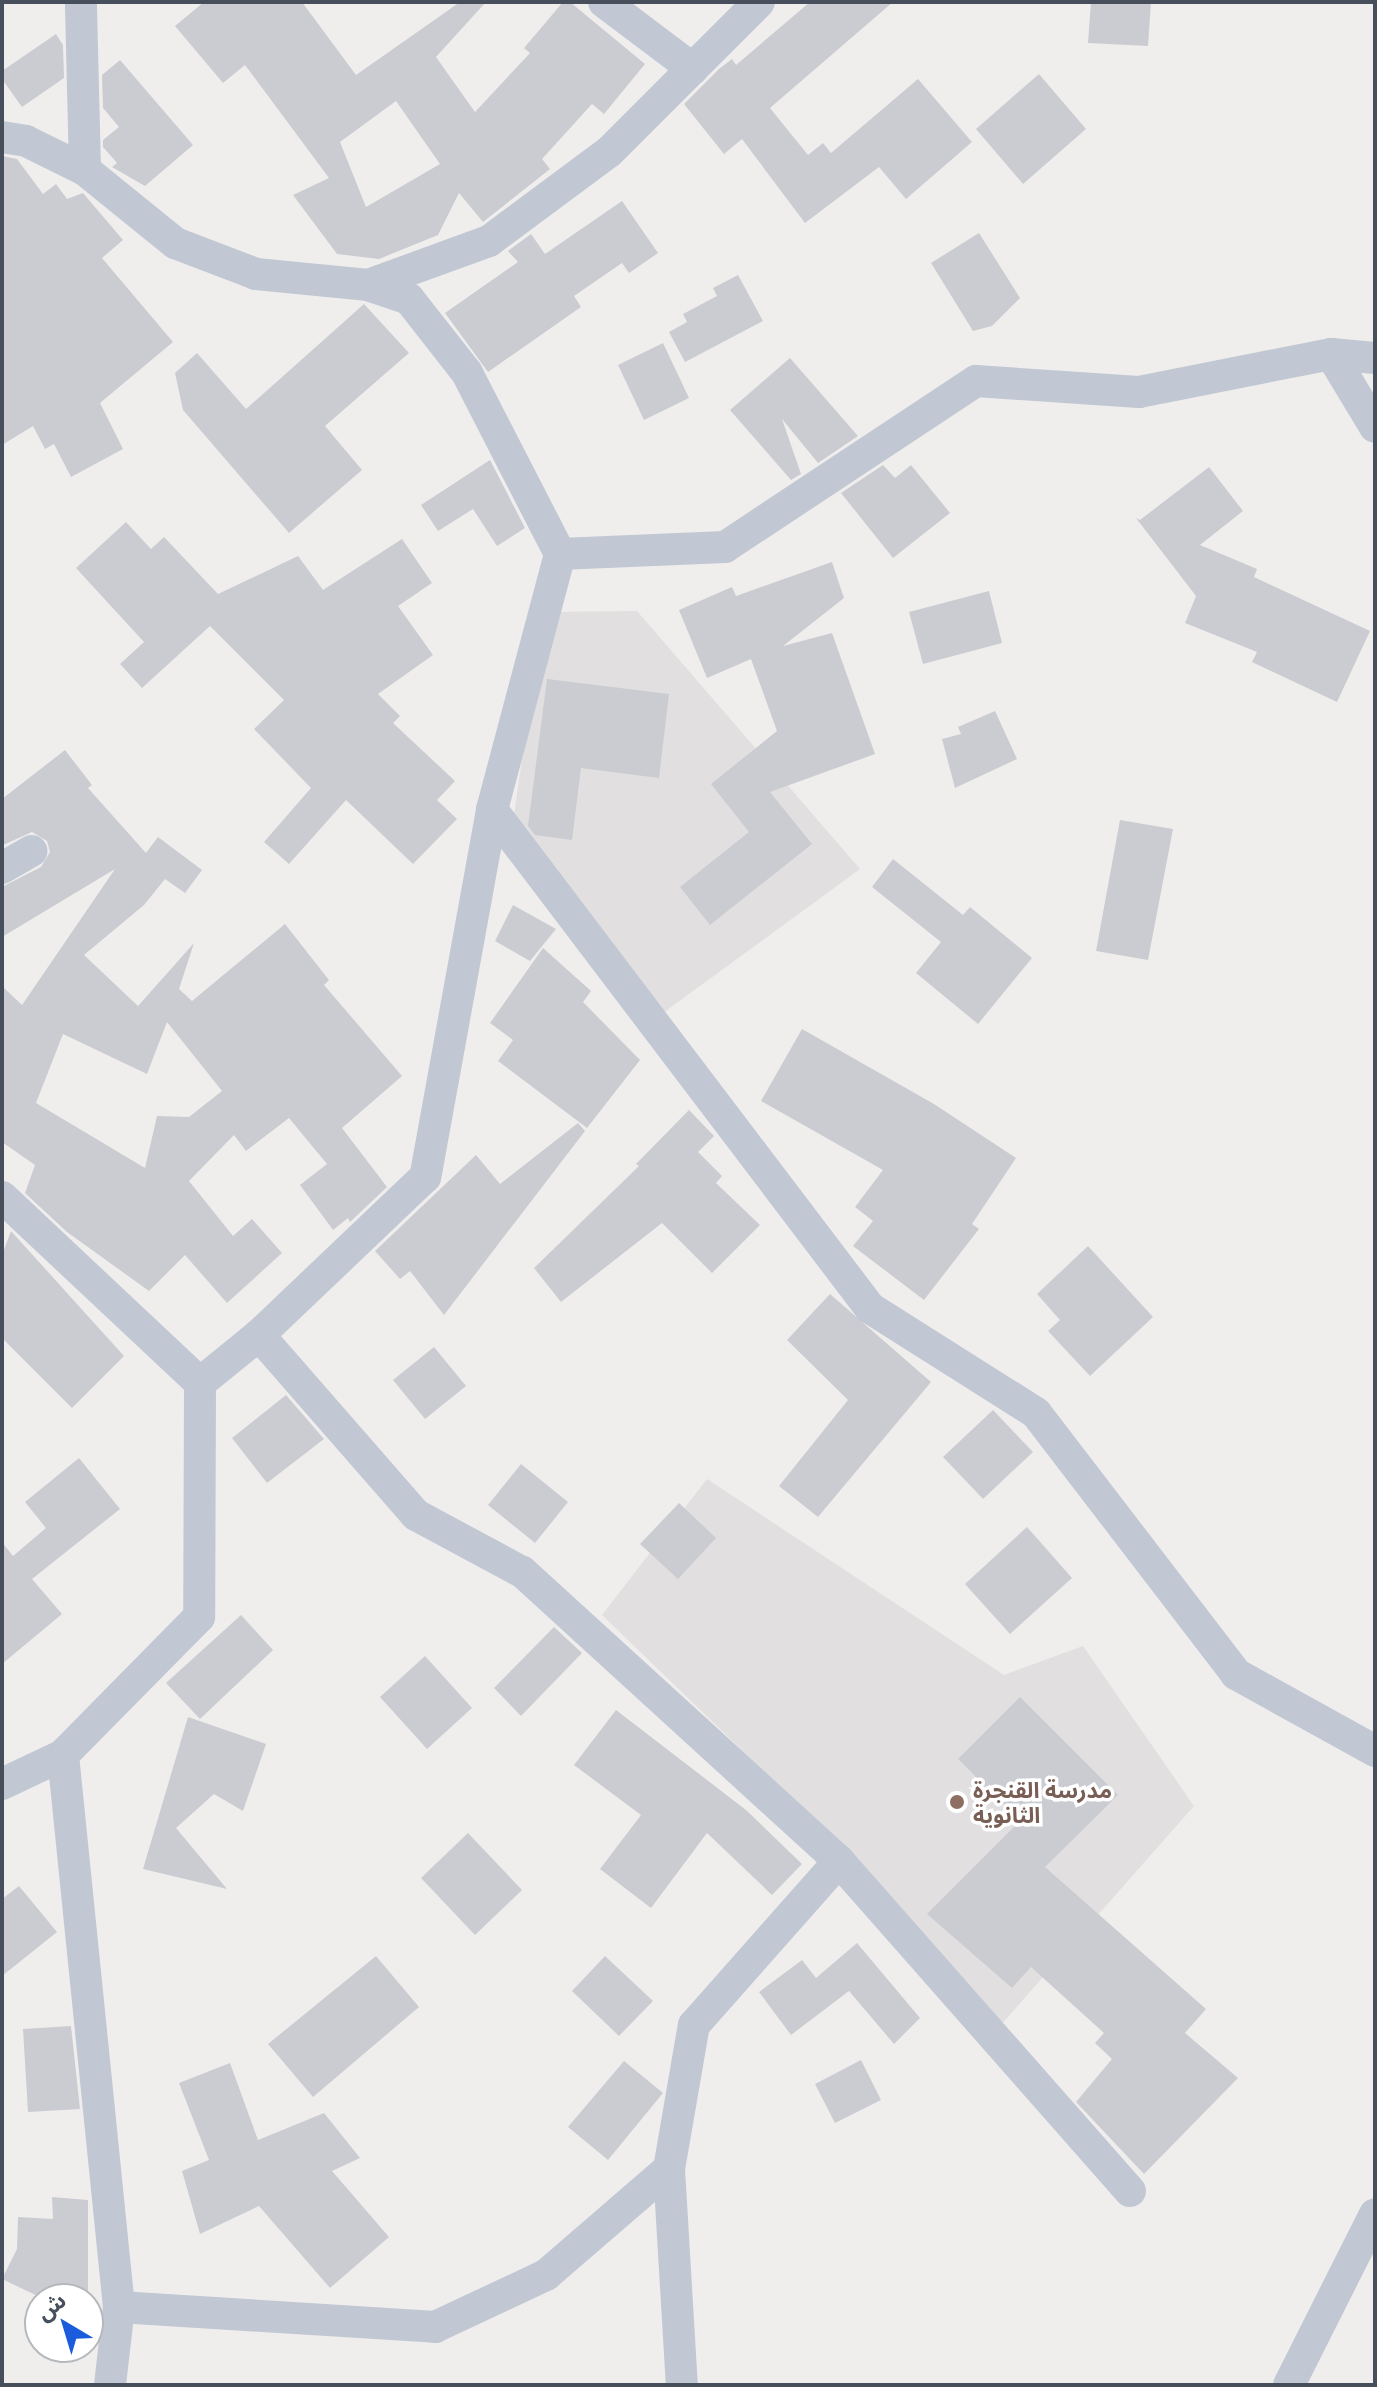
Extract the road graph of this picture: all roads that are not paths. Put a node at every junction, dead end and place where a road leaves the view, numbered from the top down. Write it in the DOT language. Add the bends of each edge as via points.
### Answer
graph roads {
  1 [pos="81,2"];
  2 [pos="604,2"];
  3 [pos="759,2"];
  4 [pos="693,69"];
  5 [pos="2,137"];
  6 [pos="85,170"];
  7 [pos="368,285"];
  8 [pos="1331,354"];
  9 [pos="1375,358"];
  10 [pos="1375,427"];
  11 [pos="560,554"];
  12 [pos="492,810"];
  13 [pos="31,851"];
  14 [pos="2,868"];
  15 [pos="2,1197"];
  16 [pos="259,1335"];
  17 [pos="200,1383"];
  18 [pos="1375,1751"];
  19 [pos="63,1755"];
  20 [pos="2,1784"];
  21 [pos="839,1861"];
  22 [pos="669,2169"];
  23 [pos="1130,2191"];
  24 [pos="1375,2214"];
  25 [pos="119,2307"];
  26 [pos="110,2385"];
  27 [pos="682,2385"];
  28 [pos="1289,2385"];
  1 -- 6 [label="street"];
  2 -- 4 [label="street"];
  3 -- 4 [label="street"];
  4 -- 7 [label="street" via="609,152 489,241"];
  5 -- 6 [label="street" via="26,141"];
  6 -- 7 [label="street" via="175,243 256,274"];
  7 -- 11 [label="street" via="409,299 467,373"];
  8 -- 9 [label="street"];
  8 -- 10 [label="street"];
  8 -- 11 [label="street" via="1139,392 976,381 725,547"];
  11 -- 12 [label="street"];
  12 -- 16 [label="street" via="425,1177"];
  12 -- 18 [label="street" via="870,1308 1036,1413 1236,1674"];
  13 -- 14 [label="street"];
  15 -- 17 [label="street"];
  16 -- 17 [label="street"];
  16 -- 21 [label="street" via="416,1515 522,1572"];
  17 -- 19 [label="street" via="199,1617"];
  19 -- 20 [label="street"];
  19 -- 25 [label="street"];
  21 -- 22 [label="street" via="694,2025"];
  21 -- 23 [label="street"];
  22 -- 25 [label="street" via="546,2275 435,2327"];
  22 -- 27 [label="street"];
  24 -- 28 [label="street"];
  25 -- 26 [label="street"];
}
